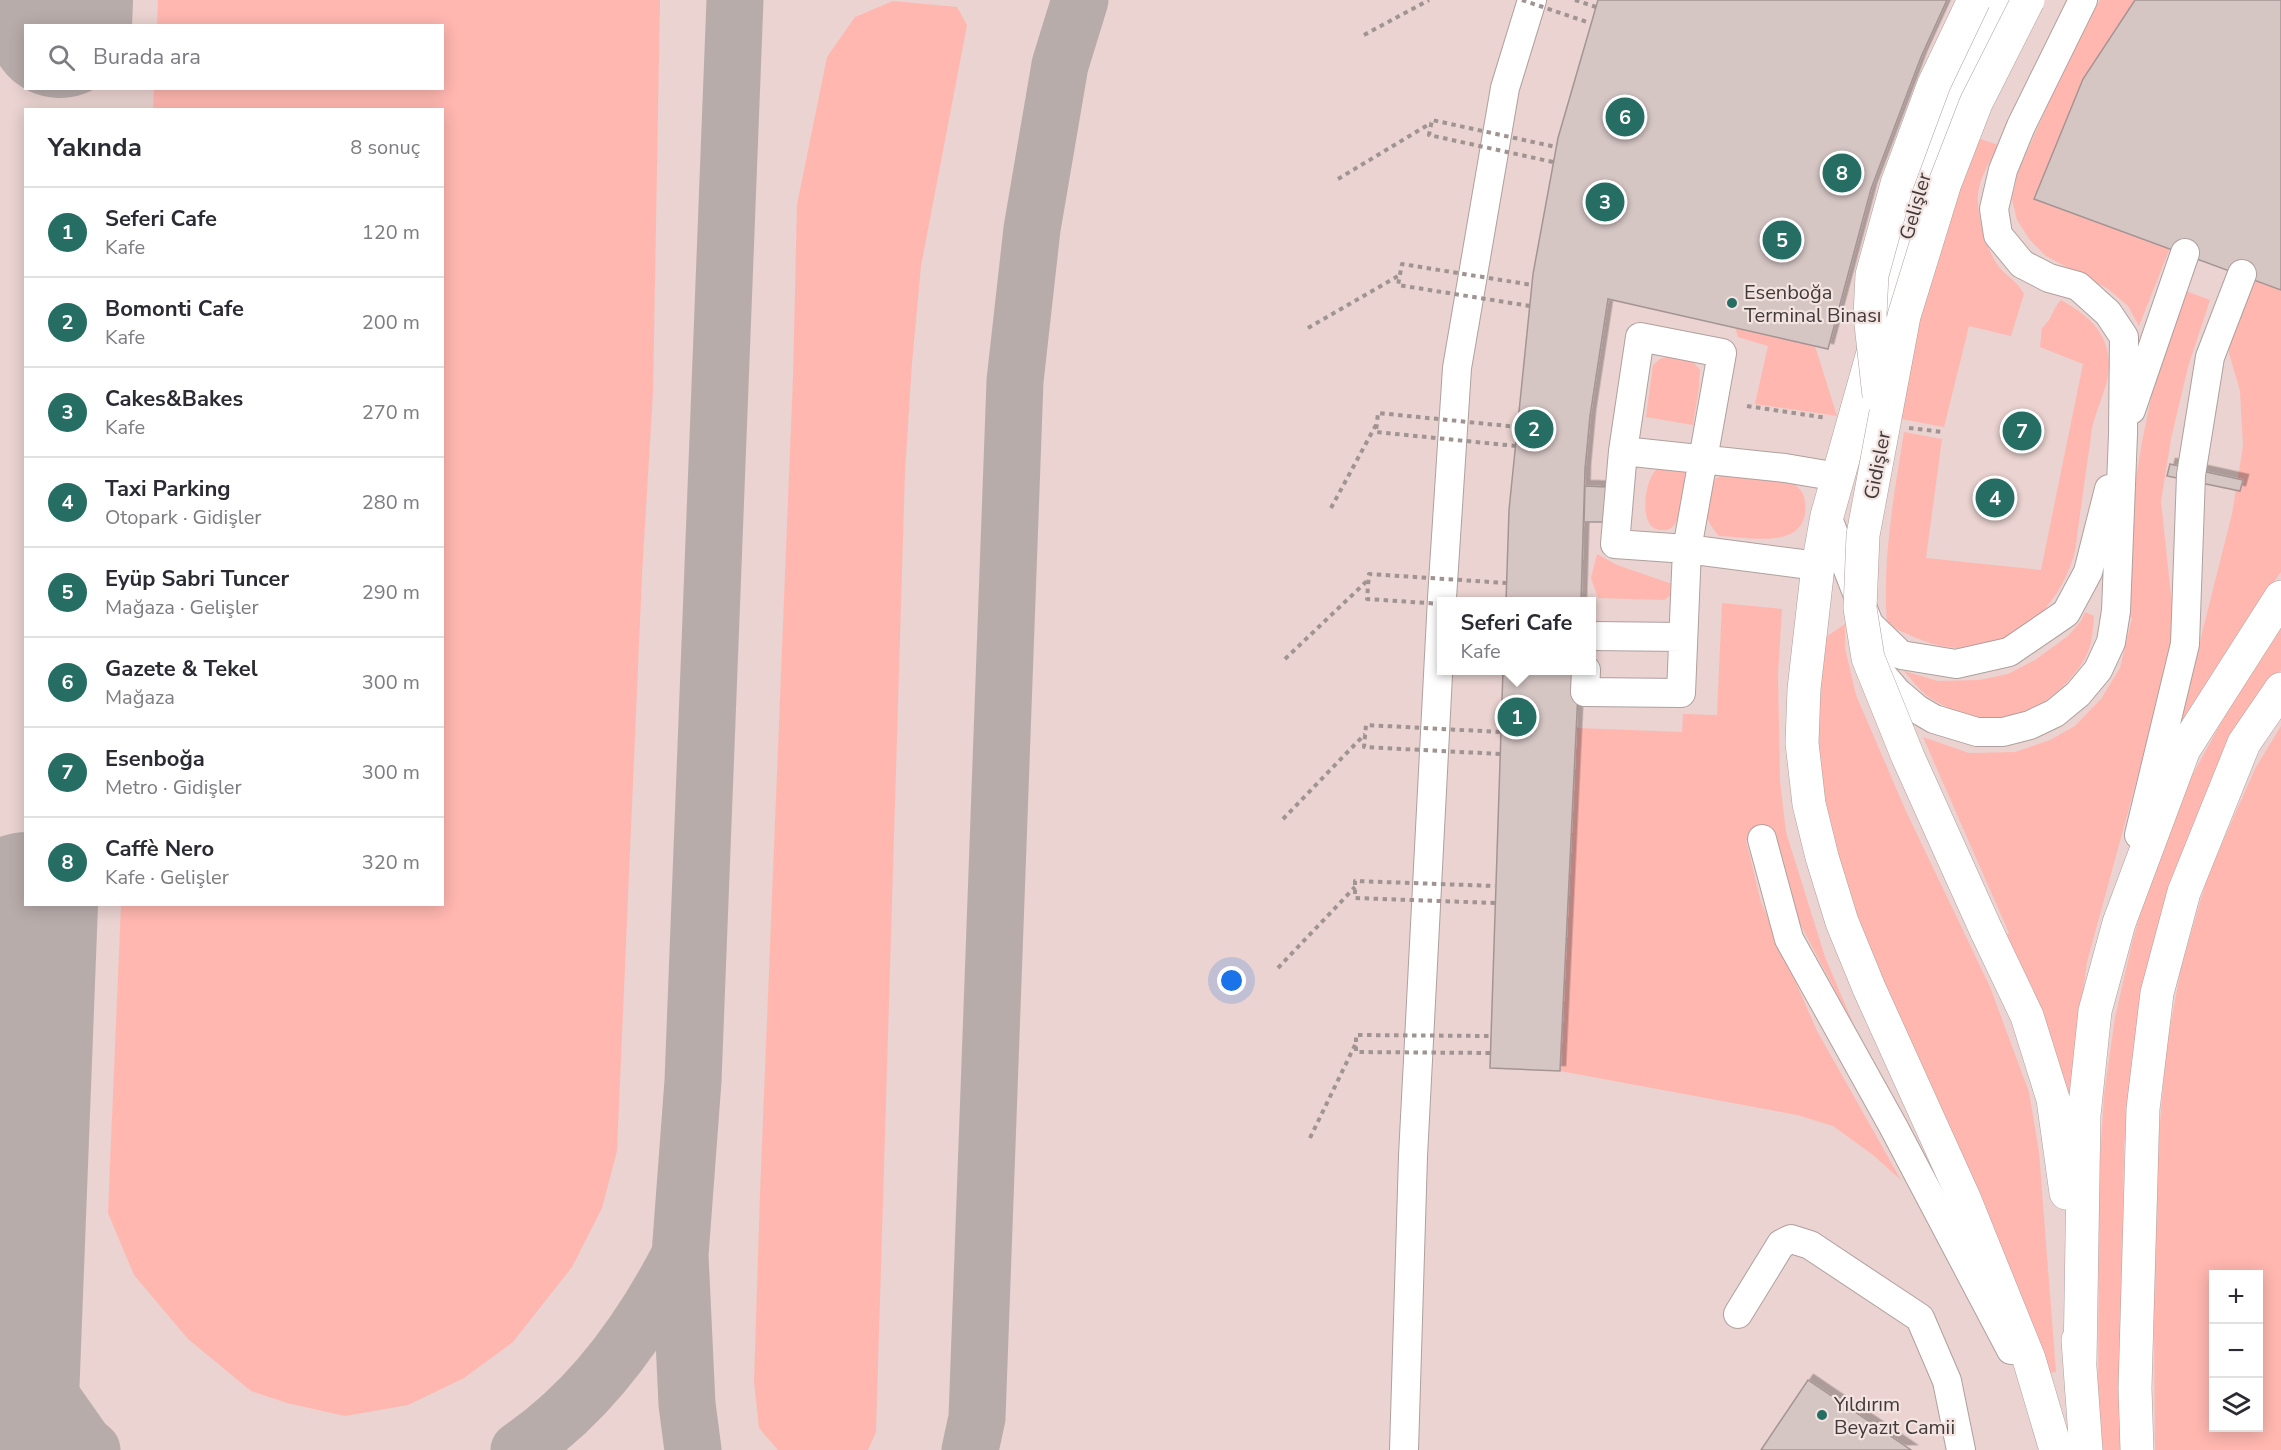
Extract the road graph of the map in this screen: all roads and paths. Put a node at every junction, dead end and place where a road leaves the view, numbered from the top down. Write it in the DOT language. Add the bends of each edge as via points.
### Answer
graph roads {
  1 [pos="1429,0"];
  2 [pos="1522,0"];
  3 [pos="1532,0"];
  4 [pos="1575,0"];
  5 [pos="1974,0"];
  6 [pos="2003,0"];
  7 [pos="2028,0"];
  8 [pos="2084,0"];
  9 [pos="1596,7"];
  10 [pos="1590,23"];
  11 [pos="1364,34"];
  12 [pos="1431,123"];
  13 [pos="1556,147"];
  14 [pos="1553,162"];
  15 [pos="1338,179"];
  16 [pos="2185,253"];
  17 [pos="2242,274"];
  18 [pos="1400,275"];
  19 [pos="1532,285"];
  20 [pos="1530,306"];
  21 [pos="1308,328"];
  22 [pos="1377,423"];
  23 [pos="1518,427"];
  24 [pos="2123,434"];
  25 [pos="1516,446"];
  26 [pos="1623,451"];
  27 [pos="1702,458"];
  28 [pos="1877,469"];
  29 [pos="1838,477"];
  30 [pos="1331,508"];
  31 [pos="1827,516"];
  32 [pos="1688,549"];
  33 [pos="1818,566"];
  34 [pos="1368,580"];
  35 [pos="1506,583"];
  36 [pos="1442,597"];
  37 [pos="2281,597"];
  38 [pos="1437,604"];
  39 [pos="1596,636"];
  40 [pos="1682,637"];
  41 [pos="1868,658"];
  42 [pos="1285,659"];
  43 [pos="1438,675"];
  44 [pos="1586,675"];
  45 [pos="2281,689"];
  46 [pos="1500,732"];
  47 [pos="1365,734"];
  48 [pos="1500,754"];
  49 [pos="1283,819"];
  50 [pos="1762,839"];
  51 [pos="1496,885"];
  52 [pos="1355,887"];
  53 [pos="1495,903"];
  54 [pos="2119,922"];
  55 [pos="1278,968"];
  56 [pos="1491,1036"];
  57 [pos="1356,1043"];
  58 [pos="1490,1053"];
  59 [pos="1310,1138"];
  60 [pos="1738,1314"];
  61 [pos="2080,1362"];
  62 [pos="2055,1445"];
  63 [pos="1404,1450"];
  64 [pos="1961,1450"];
  65 [pos="2086,1450"];
  66 [pos="2137,1450"];
  1 -- 11 [label="path"];
  2 -- 10 [label="path, bridge"];
  3 -- 36 [label="lane" via="1505,88 1457,369"];
  4 -- 9 [label="path"];
  5 -- 28 [label="highway, bridge" via="1934,84 1901,173 1872,275 1870,315 1880,400"];
  6 -- 29 [label="highway, Gelişler" via="1984,32 1927,161"];
  7 -- 28 [label="highway, Gidişler, bridge" via="1976,103 1946,183 1904,316"];
  8 -- 24 [label="lane" via="2021,126 2003,170 1994,209 1998,235 2022,264 2049,278 2078,286 2108,313 2124,337"];
  12 -- 13 [label="path, bridge" via="1432,120"];
  12 -- 14 [label="path, bridge" via="1429,135"];
  12 -- 15 [label="path"];
  16 -- 24 [label="lane"];
  17 -- 54 [label="lane" via="2210,357 2192,475 2185,644"];
  18 -- 19 [label="path, bridge" via="1402,264"];
  18 -- 20 [label="path, bridge" via="1398,285"];
  18 -- 21 [label="path"];
  22 -- 23 [label="path, bridge" via="1378,413"];
  22 -- 25 [label="path, bridge" via="1376,432"];
  22 -- 30 [label="path"];
  24 -- 31 [label="lane" via="2088,572 2066,613 2009,652 1956,664 1901,654 1869,624"];
  24 -- 41 [label="lane" via="2116,611 2111,642 2098,670 2079,694 2055,713 2030,725 2003,732 1977,732 1926,714 1897,692"];
  26 -- 27 [label="lane"];
  26 -- 27 [label="lane" via="1640,337 1722,353"];
  26 -- 32 [label="lane" via="1615,544"];
  27 -- 29 [label="lane"];
  27 -- 32 [label="lane"];
  28 -- 41 [label="highway, Gidişler, bridge" via="1863,535 1860,597"];
  29 -- 31 [label="highway, Gelişler"];
  31 -- 33 [label="highway, Gelişler"];
  32 -- 33 [label="lane"];
  32 -- 40 [label="lane"];
  33 -- 62 [label="highway, Gelişler" via="1802,742 1809,804 1822,857 1860,966 1964,1198 2029,1359"];
  34 -- 35 [label="path, bridge" via="1369,574"];
  34 -- 38 [label="path, bridge" via="1367,599"];
  34 -- 42 [label="path"];
  37 -- 54 [label="highway" via="2184,749"];
  39 -- 40 [label="lane"];
  40 -- 44 [label="lane" via="1681,693 1586,692"];
  41 -- 61 [label="highway, Gidişler, bridge" via="1908,757 2027,1016 2053,1099 2065,1173"];
  43 -- 63 [label="lane" via="1413,1156"];
  45 -- 66 [label="highway" via="2244,743 2184,892 2157,993 2143,1109 2135,1388"];
  46 -- 47 [label="path, bridge" via="1366,725"];
  47 -- 48 [label="path, bridge" via="1365,747"];
  47 -- 49 [label="path"];
  50 -- 62 [label="lane" via="1789,939 2000,1326"];
  51 -- 52 [label="path, bridge" via="1355,880"];
  52 -- 53 [label="path, bridge" via="1355,898"];
  52 -- 55 [label="path"];
  54 -- 61 [label="highway" via="2095,1011 2084,1115"];
  56 -- 57 [label="path, bridge" via="1356,1035"];
  57 -- 58 [label="path, bridge" via="1356,1052"];
  57 -- 59 [label="path"];
  60 -- 64 [label="lane" via="1781,1244 1791,1239 1810,1245 1920,1318 1947,1381"];
  61 -- 65 [label="highway"];
}
